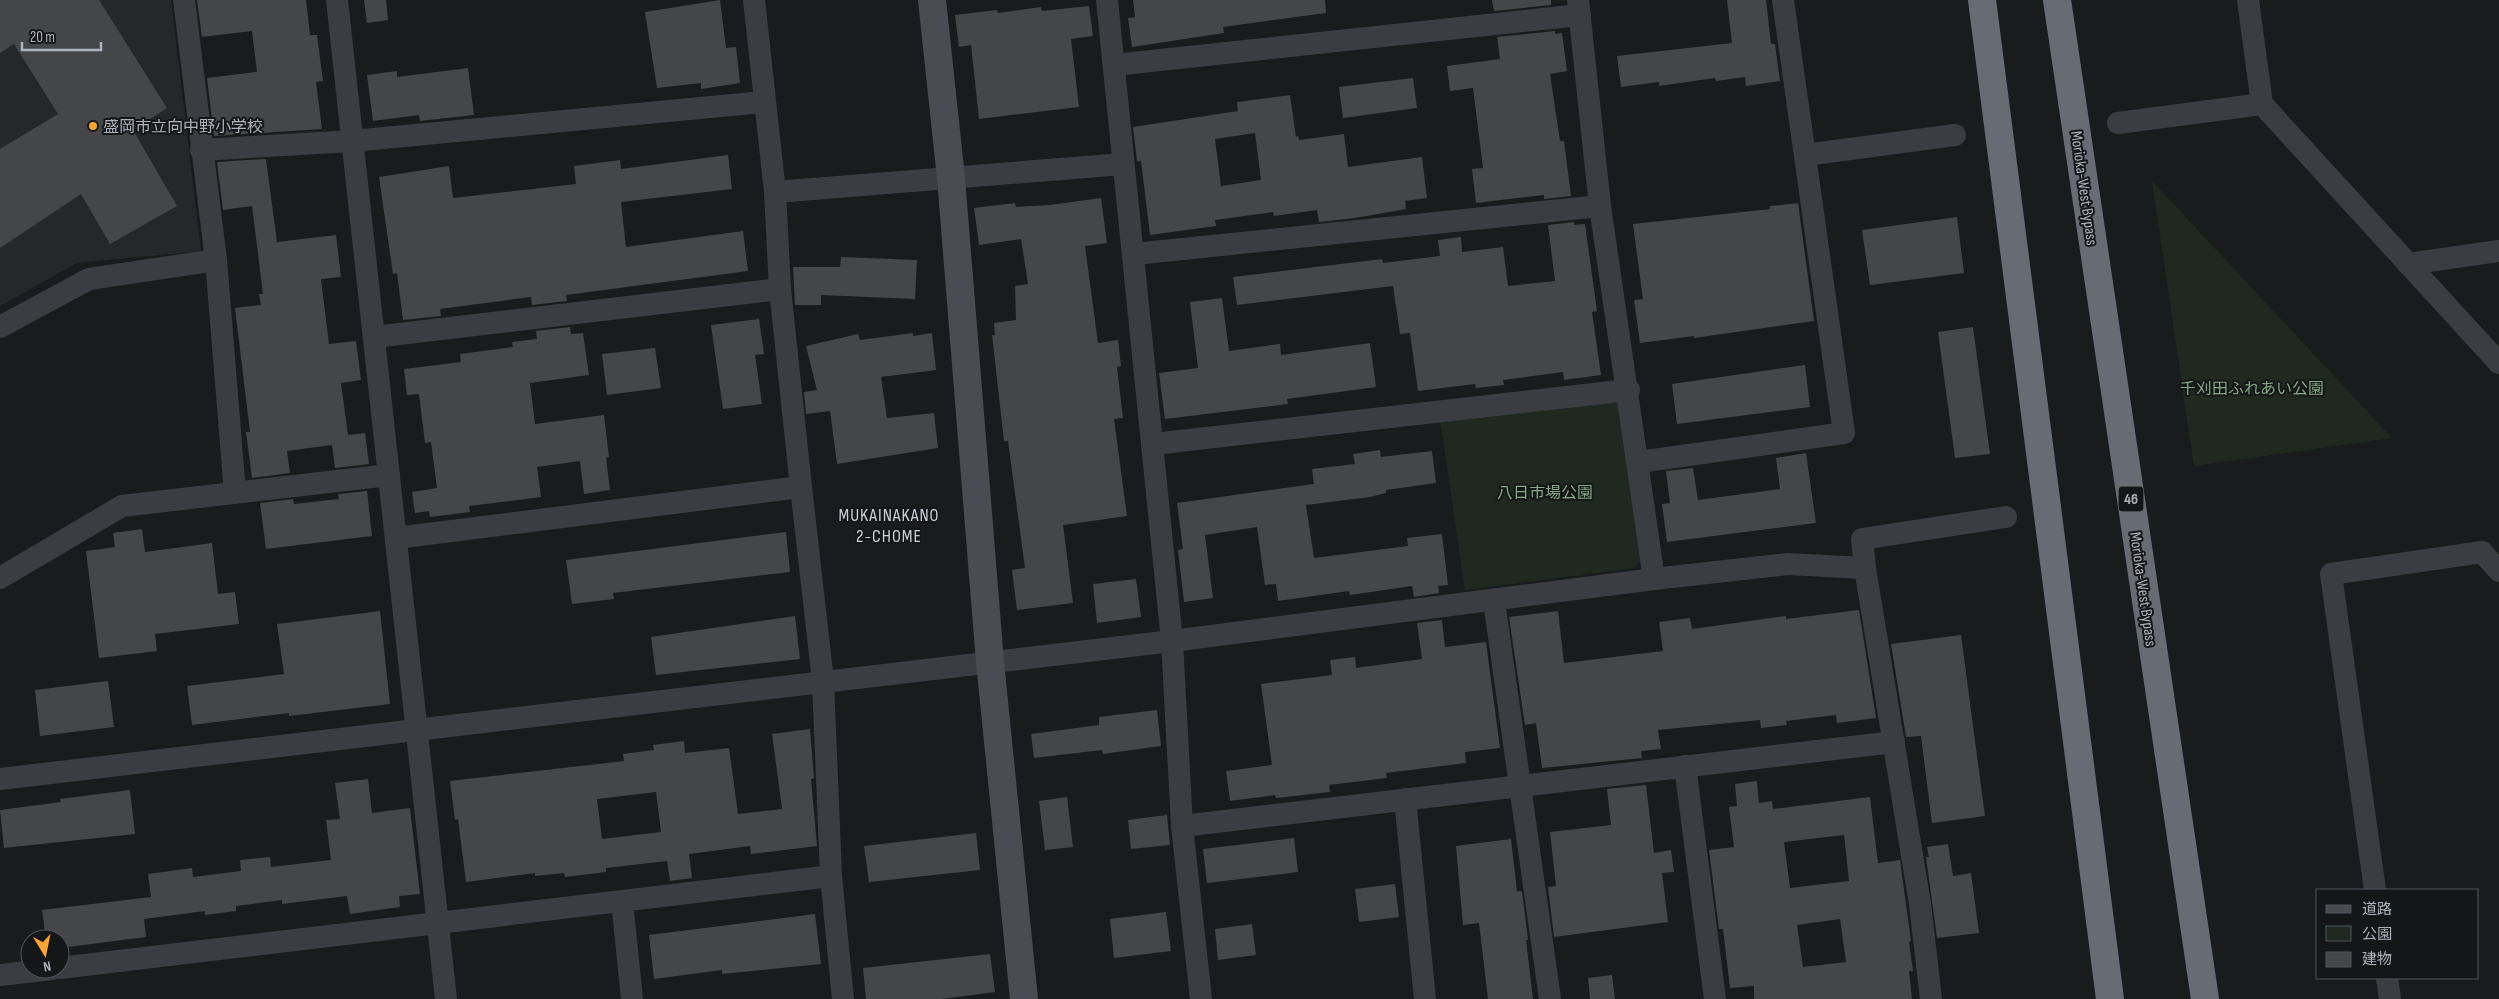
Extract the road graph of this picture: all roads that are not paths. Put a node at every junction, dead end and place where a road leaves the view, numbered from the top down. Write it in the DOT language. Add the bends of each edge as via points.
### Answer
graph roads {
  1 [pos="184,0"];
  2 [pos="337,0"];
  3 [pos="754,0"];
  4 [pos="932,0"];
  5 [pos="1106,0"];
  6 [pos="1784,0"];
  7 [pos="1982,0"];
  8 [pos="2057,0"];
  9 [pos="2248,0"];
  10 [pos="1579,7"];
  11 [pos="1114,65"];
  12 [pos="764,102"];
  13 [pos="2262,104"];
  14 [pos="2118,123"];
  15 [pos="1955,135"];
  16 [pos="352,141"];
  17 [pos="201,150"];
  18 [pos="1805,155"];
  19 [pos="1123,164"];
  20 [pos="951,178"];
  21 [pos="774,192"];
  22 [pos="1600,206"];
  23 [pos="2499,251"];
  24 [pos="1134,254"];
  25 [pos="216,260"];
  26 [pos="2408,264"];
  27 [pos="780,290"];
  28 [pos="0,327"];
  29 [pos="374,337"];
  30 [pos="2499,363"];
  31 [pos="1629,390"];
  32 [pos="1152,444"];
  33 [pos="1639,462"];
  34 [pos="389,475"];
  35 [pos="801,487"];
  36 [pos="234,493"];
  37 [pos="2006,517"];
  38 [pos="396,538"];
  39 [pos="1865,568"];
  40 [pos="2499,571"];
  41 [pos="0,578"];
  42 [pos="1654,579"];
  43 [pos="1494,601"];
  44 [pos="1172,641"];
  45 [pos="990,662"];
  46 [pos="823,681"];
  47 [pos="418,729"];
  48 [pos="1894,742"];
  49 [pos="1685,766"];
  50 [pos="0,779"];
  51 [pos="1519,786"];
  52 [pos="1405,799"];
  53 [pos="1182,826"];
  54 [pos="831,876"];
  55 [pos="2375,889"];
  56 [pos="622,901"];
  57 [pos="438,923"];
  58 [pos="70,967"];
  59 [pos="20,973"];
  60 [pos="0,975"];
  61 [pos="2387,979"];
  62 [pos="446,999"];
  63 [pos="632,999"];
  64 [pos="843,999"];
  65 [pos="1024,999"];
  66 [pos="1201,999"];
  67 [pos="1425,999"];
  68 [pos="1550,999"];
  69 [pos="1715,999"];
  70 [pos="1931,999"];
  71 [pos="2110,999"];
  72 [pos="2204,999"];
  73 [pos="2390,999"];
  1 -- 17 [label="street"];
  2 -- 16 [label="street"];
  3 -- 12 [label="street"];
  4 -- 20 [label="street"];
  5 -- 11 [label="street"];
  6 -- 18 [label="street"];
  7 -- 71 [label="highway"];
  8 -- 72 [label="highway, Morioka-West Bypass / 46"];
  9 -- 13 [label="street"];
  10 -- 11 [label="street"];
  10 -- 22 [label="street"];
  11 -- 19 [label="street"];
  12 -- 16 [label="street"];
  12 -- 21 [label="street"];
  13 -- 14 [label="street"];
  13 -- 26 [label="street"];
  15 -- 18 [label="street"];
  16 -- 17 [label="street"];
  16 -- 29 [label="street"];
  17 -- 25 [label="street"];
  18 -- 33 [label="street" via="1844,433"];
  19 -- 20 [label="street"];
  19 -- 24 [label="street"];
  20 -- 21 [label="street"];
  20 -- 45 [label="street"];
  21 -- 27 [label="street"];
  22 -- 24 [label="street"];
  22 -- 31 [label="street"];
  23 -- 26 [label="street"];
  24 -- 32 [label="street"];
  25 -- 28 [label="street" via="89,280"];
  25 -- 36 [label="street"];
  26 -- 30 [label="street"];
  27 -- 29 [label="street"];
  27 -- 35 [label="street"];
  29 -- 34 [label="street"];
  31 -- 32 [label="street"];
  31 -- 33 [label="street"];
  32 -- 44 [label="street"];
  33 -- 42 [label="street"];
  34 -- 36 [label="street"];
  34 -- 38 [label="street"];
  35 -- 38 [label="street"];
  35 -- 46 [label="street"];
  36 -- 41 [label="street" via="122,506"];
  37 -- 39 [label="street" via="1862,539"];
  38 -- 47 [label="street"];
  39 -- 42 [label="street" via="1788,564"];
  39 -- 48 [label="street"];
  40 -- 55 [label="street" via="2482,552 2331,574"];
  42 -- 43 [label="street"];
  43 -- 44 [label="street"];
  43 -- 51 [label="street"];
  44 -- 45 [label="street"];
  44 -- 53 [label="street"];
  45 -- 46 [label="street"];
  45 -- 65 [label="street"];
  46 -- 47 [label="street"];
  46 -- 54 [label="street"];
  47 -- 50 [label="street"];
  47 -- 57 [label="street"];
  48 -- 49 [label="street"];
  48 -- 70 [label="street" via="1920,904"];
  49 -- 51 [label="street"];
  49 -- 69 [label="street"];
  51 -- 52 [label="street"];
  51 -- 68 [label="street"];
  52 -- 53 [label="street"];
  52 -- 67 [label="street"];
  53 -- 66 [label="street"];
  54 -- 56 [label="street"];
  54 -- 64 [label="street"];
  56 -- 57 [label="street"];
  56 -- 63 [label="street"];
  57 -- 58 [label="street"];
  57 -- 62 [label="street"];
  59 -- 60 [label="street"];
  61 -- 73 [label="street"];
}
